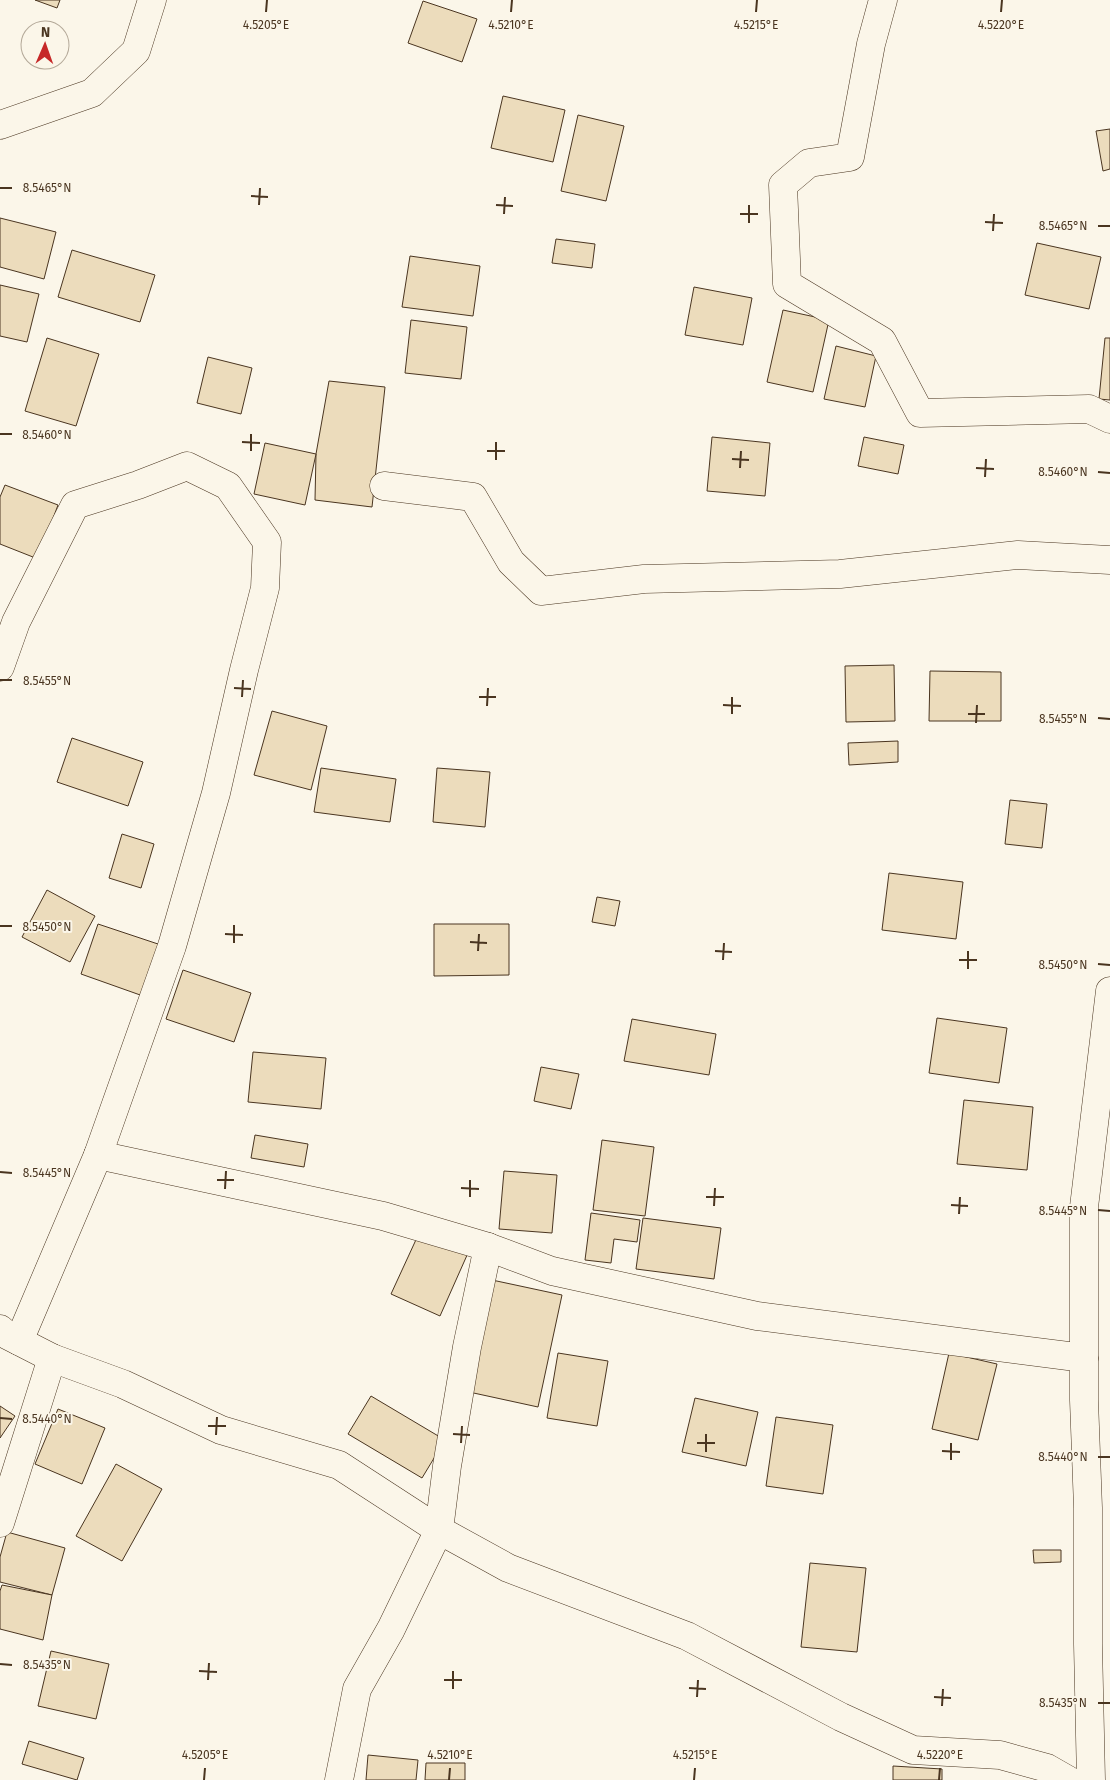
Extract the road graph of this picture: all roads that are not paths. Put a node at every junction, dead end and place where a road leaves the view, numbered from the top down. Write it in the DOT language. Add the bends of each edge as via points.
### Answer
graph roads {
  1 [pos="152,0"];
  2 [pos="883,0"];
  3 [pos="0,125"];
  4 [pos="1110,419"];
  5 [pos="384,486"];
  6 [pos="1110,560"];
  7 [pos="0,667"];
  8 [pos="1110,991"];
  9 [pos="1103,1102"];
  10 [pos="98,1155"];
  11 [pos="488,1247"];
  12 [pos="10,1335"];
  13 [pos="52,1358"];
  14 [pos="1084,1358"];
  15 [pos="1099,1510"];
  16 [pos="0,1523"];
  17 [pos="439,1530"];
  18 [pos="339,1780"];
  19 [pos="1068,1780"];
  20 [pos="1091,1780"];
  1 -- 3 [label="street" via="136,51 92,93"];
  2 -- 4 [label="street" via="871,44 850,157 809,163 783,184 787,284 882,341 920,413 1089,409"];
  5 -- 6 [label="street" via="473,497 510,562 541,591 644,579 840,574 1018,556"];
  7 -- 10 [label="street" via="16,622 74,505 187,466 228,486 267,542 265,588 216,793 172,946"];
  8 -- 9 [label="street"];
  9 -- 14 [label="street" via="1084,1206"];
  10 -- 11 [label="street" via="383,1216"];
  10 -- 12 [label="street"];
  11 -- 14 [label="street" via="552,1271 757,1316"];
  11 -- 17 [label="street" via="467,1347"];
  12 -- 13 [label="street"];
  13 -- 16 [label="street"];
  13 -- 17 [label="street" via="123,1384 221,1430 339,1465"];
  14 -- 15 [label="street"];
  15 -- 20 [label="street" via="1088,1644"];
  17 -- 18 [label="street" via="392,1629 356,1689"];
  17 -- 19 [label="street" via="508,1568 687,1636 841,1717 913,1750 1000,1755 1047,1768"];
}
